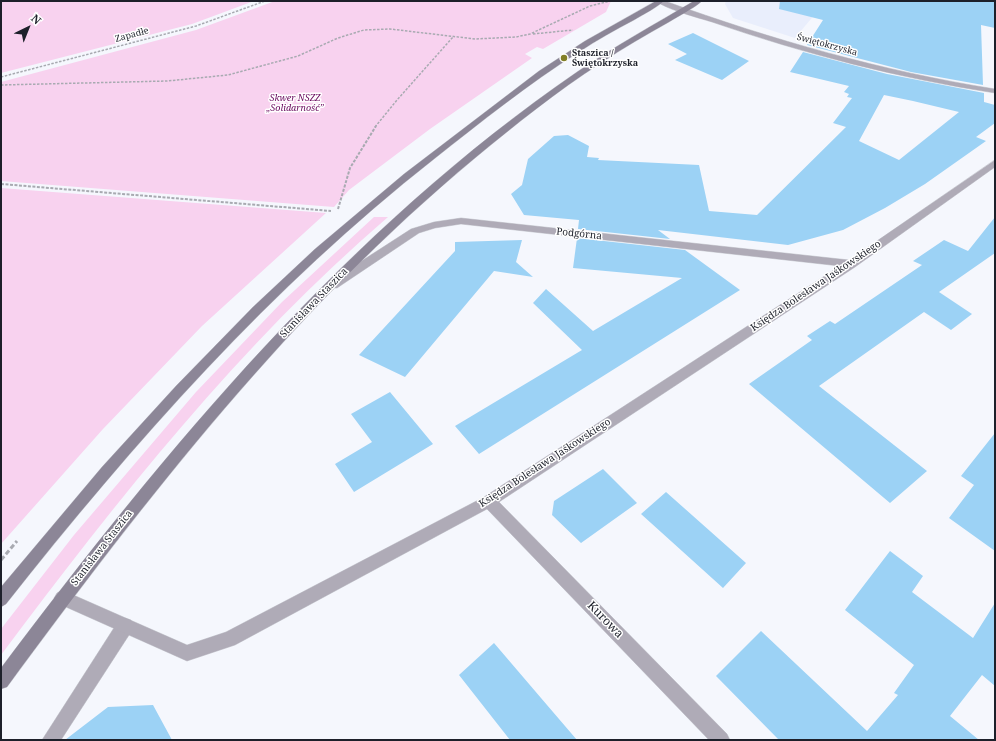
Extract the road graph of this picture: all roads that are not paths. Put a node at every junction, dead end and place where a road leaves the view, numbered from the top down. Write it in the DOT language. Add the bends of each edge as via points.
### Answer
graph roads {
  1 [pos="660,1"];
  2 [pos="699,1"];
  3 [pos="683,10"];
  4 [pos="995,91"];
  5 [pos="995,163"];
  6 [pos="851,264"];
  7 [pos="325,290"];
  8 [pos="489,501"];
  9 [pos="62,598"];
  10 [pos="1,599"];
  11 [pos="125,626"];
  12 [pos="1,681"];
  13 [pos="51,740"];
  14 [pos="721,740"];
  1 -- 3 [label="street, Świętokrzyska"];
  1 -- 10 [label="main road" via="564,58 362,212 302,267 179,390 91,490"];
  2 -- 3 [label="main road, Stanisława Staszica"];
  3 -- 4 [label="street, Świętokrzyska" via="808,51 878,69"];
  3 -- 7 [label="main road, Stanisława Staszica" via="565,84 408,212"];
  5 -- 6 [label="street, Księdza Bolesława Jaśkowskiego"];
  6 -- 7 [label="street, Podgórna" via="461,221 415,231"];
  6 -- 8 [label="street, Księdza Bolesława Jaśkowskiego"];
  7 -- 9 [label="main road, Stanisława Staszica" via="247,372 162,470"];
  8 -- 11 [label="street, Księdza Bolesława Jaśkowskiego" via="229,639 187,653"];
  8 -- 14 [label="street, Kurowa"];
  9 -- 11 [label="street, Księdza Bolesława Jaśkowskiego"];
  9 -- 12 [label="main road, Stanisława Staszica"];
  11 -- 13 [label="street"];
}
